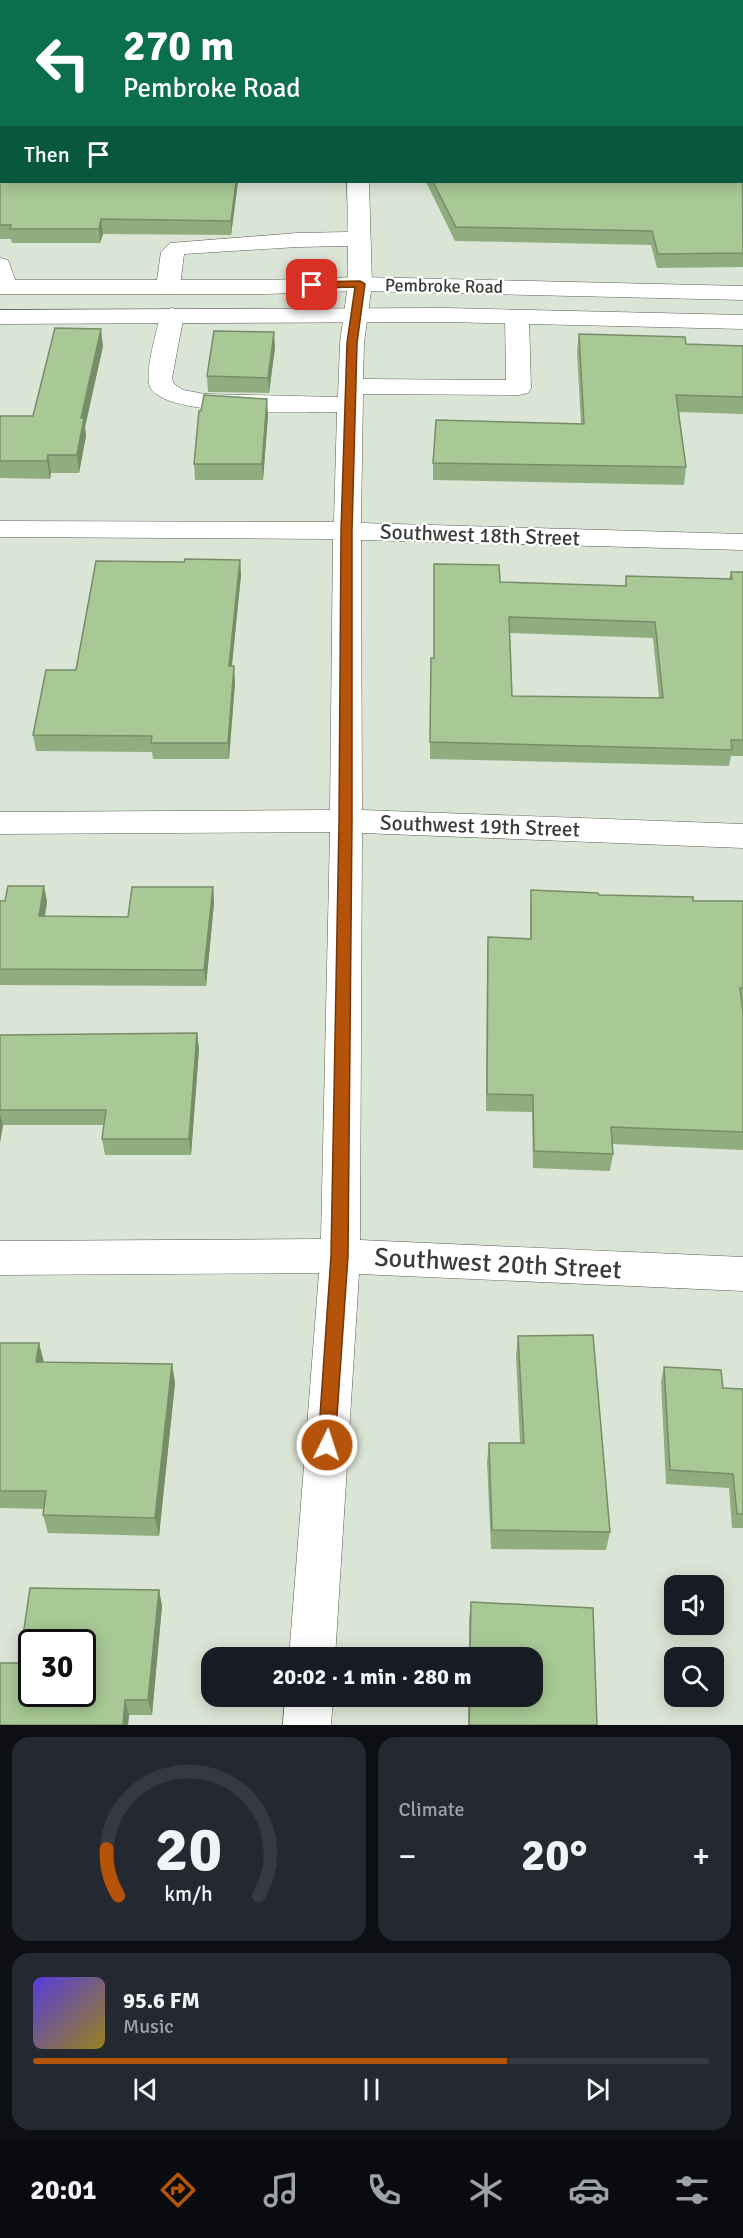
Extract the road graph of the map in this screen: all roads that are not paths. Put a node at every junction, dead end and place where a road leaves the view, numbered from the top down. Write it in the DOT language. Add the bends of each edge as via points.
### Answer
graph roads {
  1 [pos="358,183"];
  2 [pos="359,239"];
  3 [pos="2,280"];
  4 [pos="360,284"];
  5 [pos="168,287"];
  6 [pos="743,293"];
  7 [pos="172,315"];
  8 [pos="355,316"];
  9 [pos="0,317"];
  10 [pos="518,317"];
  11 [pos="743,322"];
  12 [pos="351,395"];
  13 [pos="0,529"];
  14 [pos="347,531"];
  15 [pos="743,542"];
  16 [pos="346,821"];
  17 [pos="0,822"];
  18 [pos="743,836"];
  19 [pos="340,1256"];
  20 [pos="0,1258"];
  21 [pos="743,1274"];
  22 [pos="313,1647"];
  23 [pos="308,1707"];
  24 [pos="307,1725"];
  1 -- 2 [label="street"];
  2 -- 4 [label="street"];
  2 -- 5 [label="street" via="178,248 172,252"];
  3 -- 5 [label="street, Pembroke Road"];
  4 -- 5 [label="street, Pembroke Road"];
  4 -- 6 [label="street, Pembroke Road"];
  4 -- 8 [label="street"];
  7 -- 8 [label="street, Pembroke Road"];
  7 -- 9 [label="street, Pembroke Road"];
  7 -- 12 [label="street" via="160,378 162,388 175,396 205,402"];
  8 -- 10 [label="street, Pembroke Road"];
  8 -- 12 [label="street"];
  10 -- 11 [label="street, Pembroke Road"];
  10 -- 12 [label="street" via="519,388"];
  12 -- 14 [label="street"];
  13 -- 14 [label="street, Southwest 18th Street"];
  14 -- 15 [label="street, Southwest 18th Street"];
  14 -- 16 [label="street"];
  16 -- 17 [label="street, Southwest 19th Street"];
  16 -- 18 [label="street, Southwest 19th Street"];
  16 -- 19 [label="street"];
  19 -- 20 [label="street, Southwest 20th Street"];
  19 -- 21 [label="street, Southwest 20th Street"];
  19 -- 22 [label="street"];
  23 -- 24 [label="street"];
}
